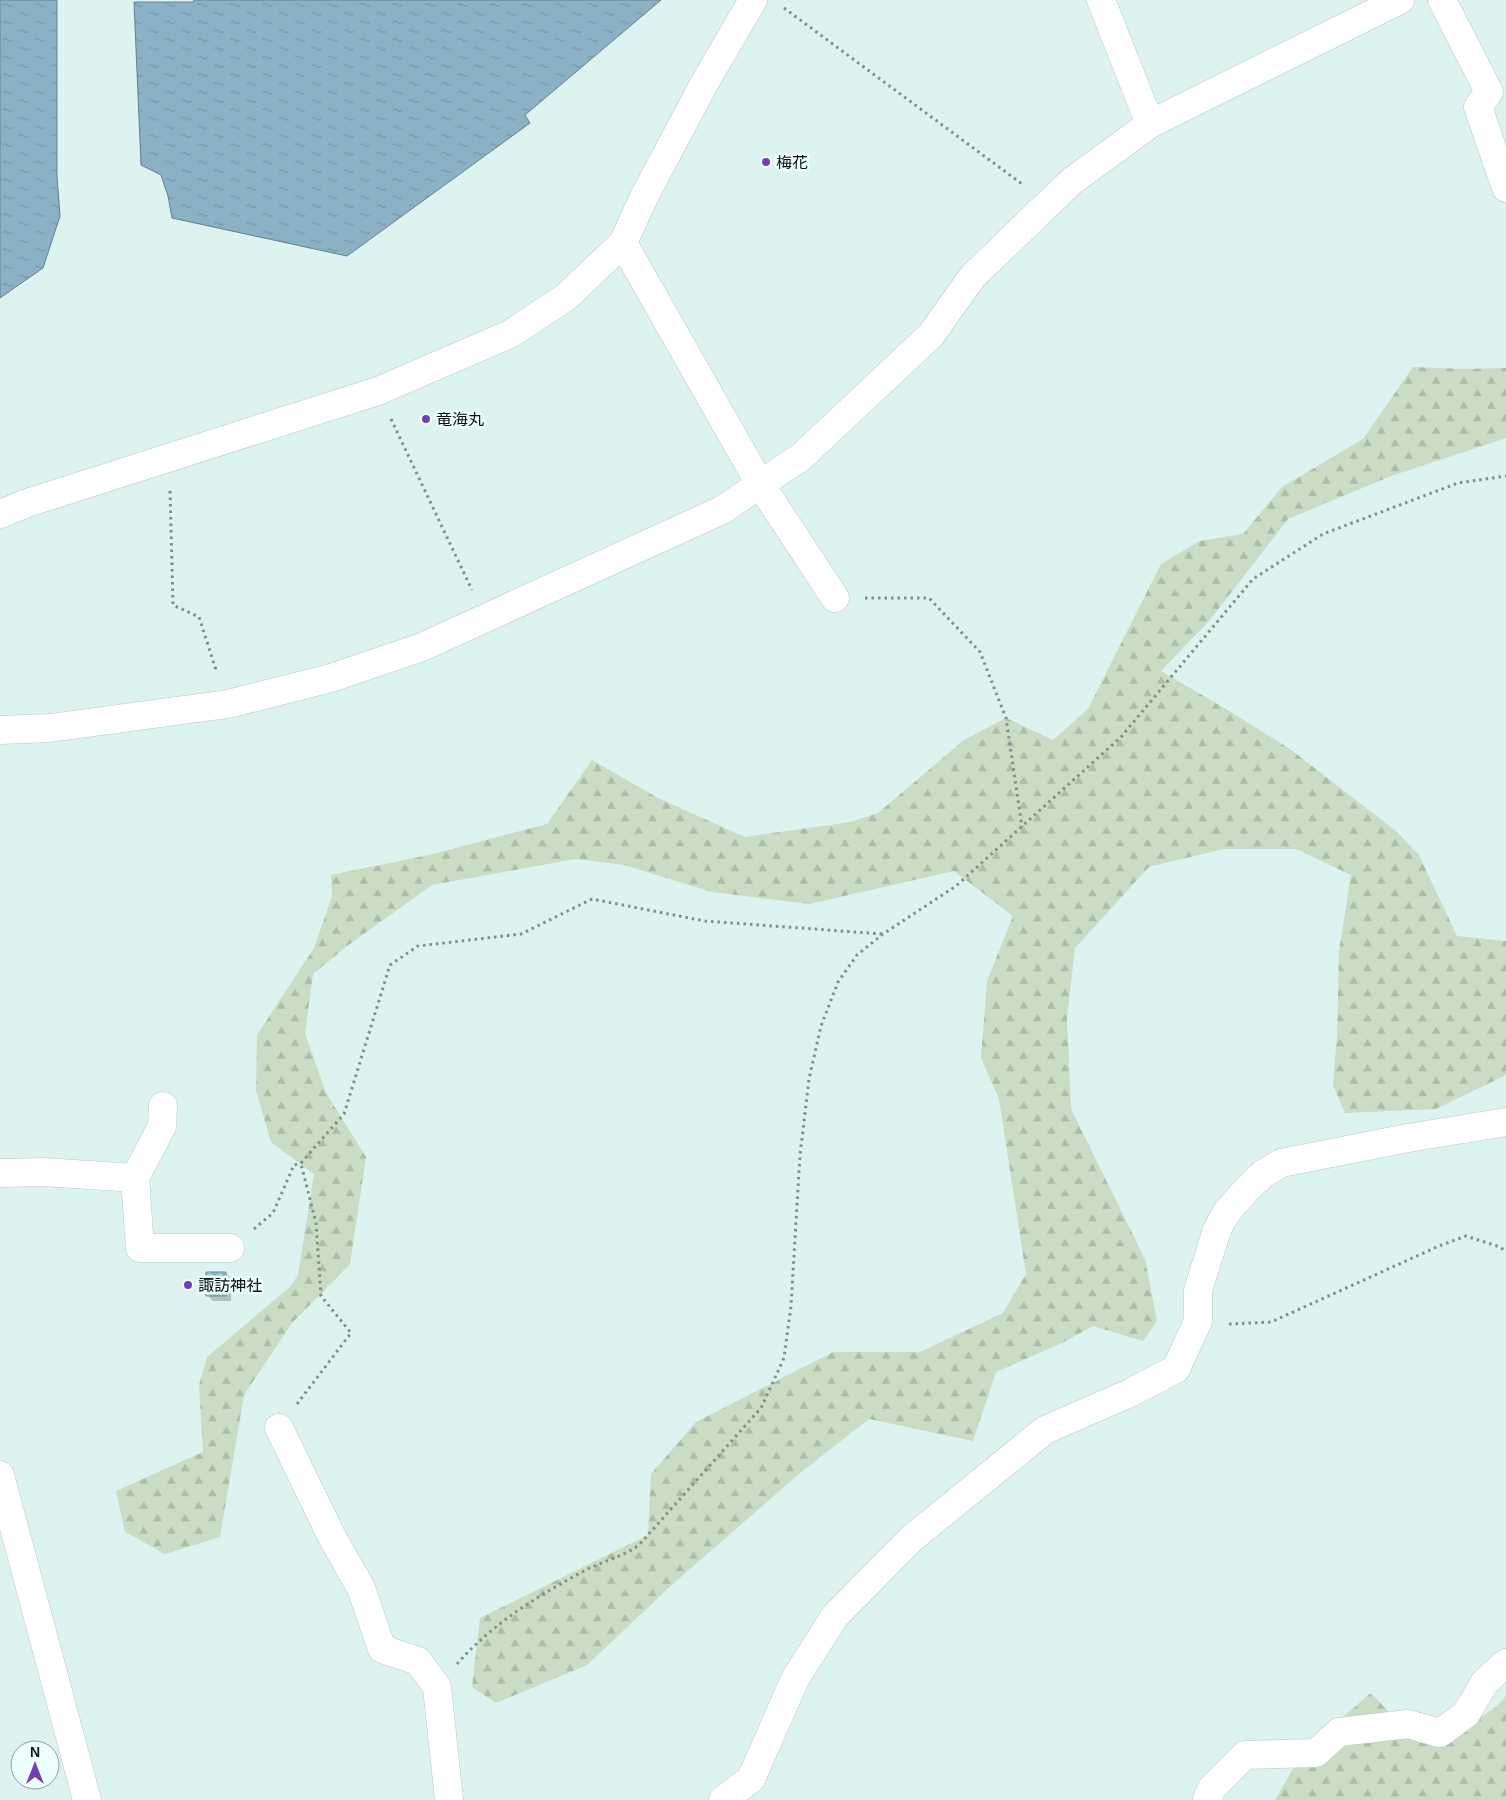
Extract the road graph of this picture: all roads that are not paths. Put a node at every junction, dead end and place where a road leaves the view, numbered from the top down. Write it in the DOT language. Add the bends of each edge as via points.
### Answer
graph roads {
  1 [pos="753,0"];
  2 [pos="1102,0"];
  3 [pos="1400,0"];
  4 [pos="1442,0"];
  5 [pos="1150,124"];
  6 [pos="1506,188"];
  7 [pos="623,244"];
  8 [pos="760,484"];
  9 [pos="0,514"];
  10 [pos="835,598"];
  11 [pos="0,730"];
  12 [pos="162,1106"];
  13 [pos="1506,1122"];
  14 [pos="0,1173"];
  15 [pos="135,1178"];
  16 [pos="230,1248"];
  17 [pos="279,1428"];
  18 [pos="0,1475"];
  19 [pos="1506,1663"];
  20 [pos="1209,1794"];
  21 [pos="87,1800"];
  22 [pos="449,1800"];
  23 [pos="723,1800"];
  1 -- 7 [label="street" via="705,82"];
  2 -- 5 [label="street"];
  3 -- 5 [label="street"];
  4 -- 6 [label="street" via="1489,92 1478,107"];
  5 -- 8 [label="street" via="1072,181 973,276 931,336 801,457"];
  7 -- 8 [label="street"];
  7 -- 9 [label="street" via="566,297 510,334 378,391"];
  8 -- 10 [label="street"];
  8 -- 11 [label="street" via="722,510 485,618 422,646 331,678 228,704 50,728"];
  12 -- 15 [label="street" via="162,1126"];
  13 -- 23 [label="street" via="1281,1164 1263,1174 1226,1214 1217,1230 1198,1290 1198,1321 1176,1369 1130,1394 1045,1430 911,1539 835,1616 795,1679 751,1779"];
  14 -- 15 [label="street" via="43,1172"];
  15 -- 16 [label="street" via="140,1248"];
  17 -- 22 [label="street" via="332,1537 361,1588 382,1649 418,1661 437,1687"];
  18 -- 21 [label="street"];
  19 -- 20 [label="street" via="1485,1682 1466,1714 1440,1733 1408,1724 1339,1732 1316,1753 1245,1755"];
}
